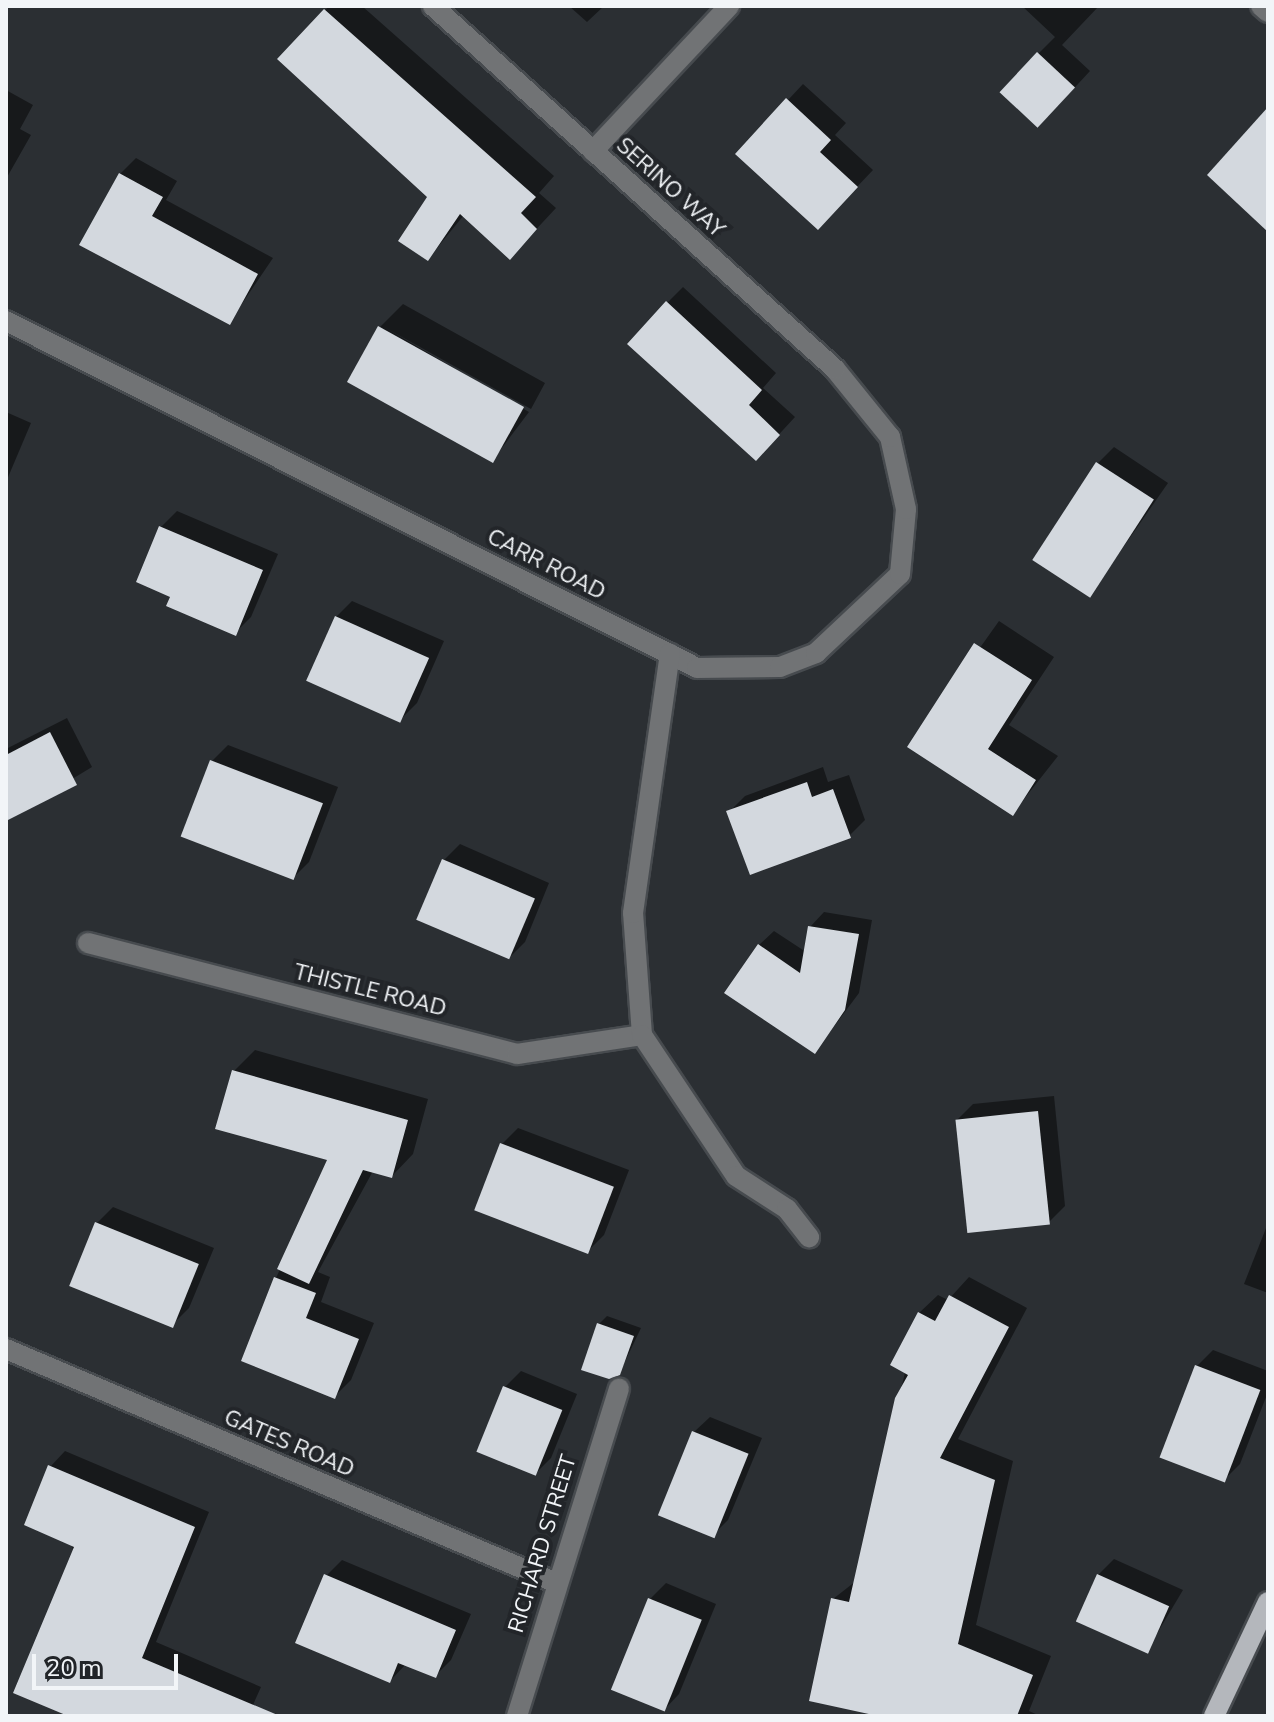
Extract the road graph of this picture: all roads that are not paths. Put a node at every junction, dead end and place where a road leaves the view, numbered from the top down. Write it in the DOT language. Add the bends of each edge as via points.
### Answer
graph roads {
  1 [pos="433,6"];
  2 [pos="729,6"];
  3 [pos="1261,6"];
  4 [pos="1268,12"];
  5 [pos="593,151"];
  6 [pos="6,321"];
  7 [pos="872,408"];
  8 [pos="670,654"];
  9 [pos="88,943"];
  10 [pos="642,1035"];
  11 [pos="809,1237"];
  12 [pos="6,1349"];
  13 [pos="619,1388"];
  14 [pos="554,1582"];
  15 [pos="1268,1602"];
  16 [pos="517,1716"];
  17 [pos="1214,1716"];
  1 -- 5 [label="street, SERINO WAY"];
  2 -- 5 [label="street"];
  3 -- 4 [label="street"];
  5 -- 7 [label="street, SERINO WAY"];
  6 -- 8 [label="street, CARR ROAD"];
  7 -- 8 [label="street, CARR ROAD" via="903,472 900,574 804,661 697,668"];
  8 -- 10 [label="street" via="633,913"];
  9 -- 10 [label="street, THISTLE ROAD" via="517,1054"];
  10 -- 11 [label="street" via="736,1176 787,1209"];
  12 -- 14 [label="street, GATES ROAD"];
  13 -- 14 [label="street, RICHARD STREET"];
  14 -- 16 [label="street, RICHARD STREET"];
  15 -- 17 [label="main road"];
}
